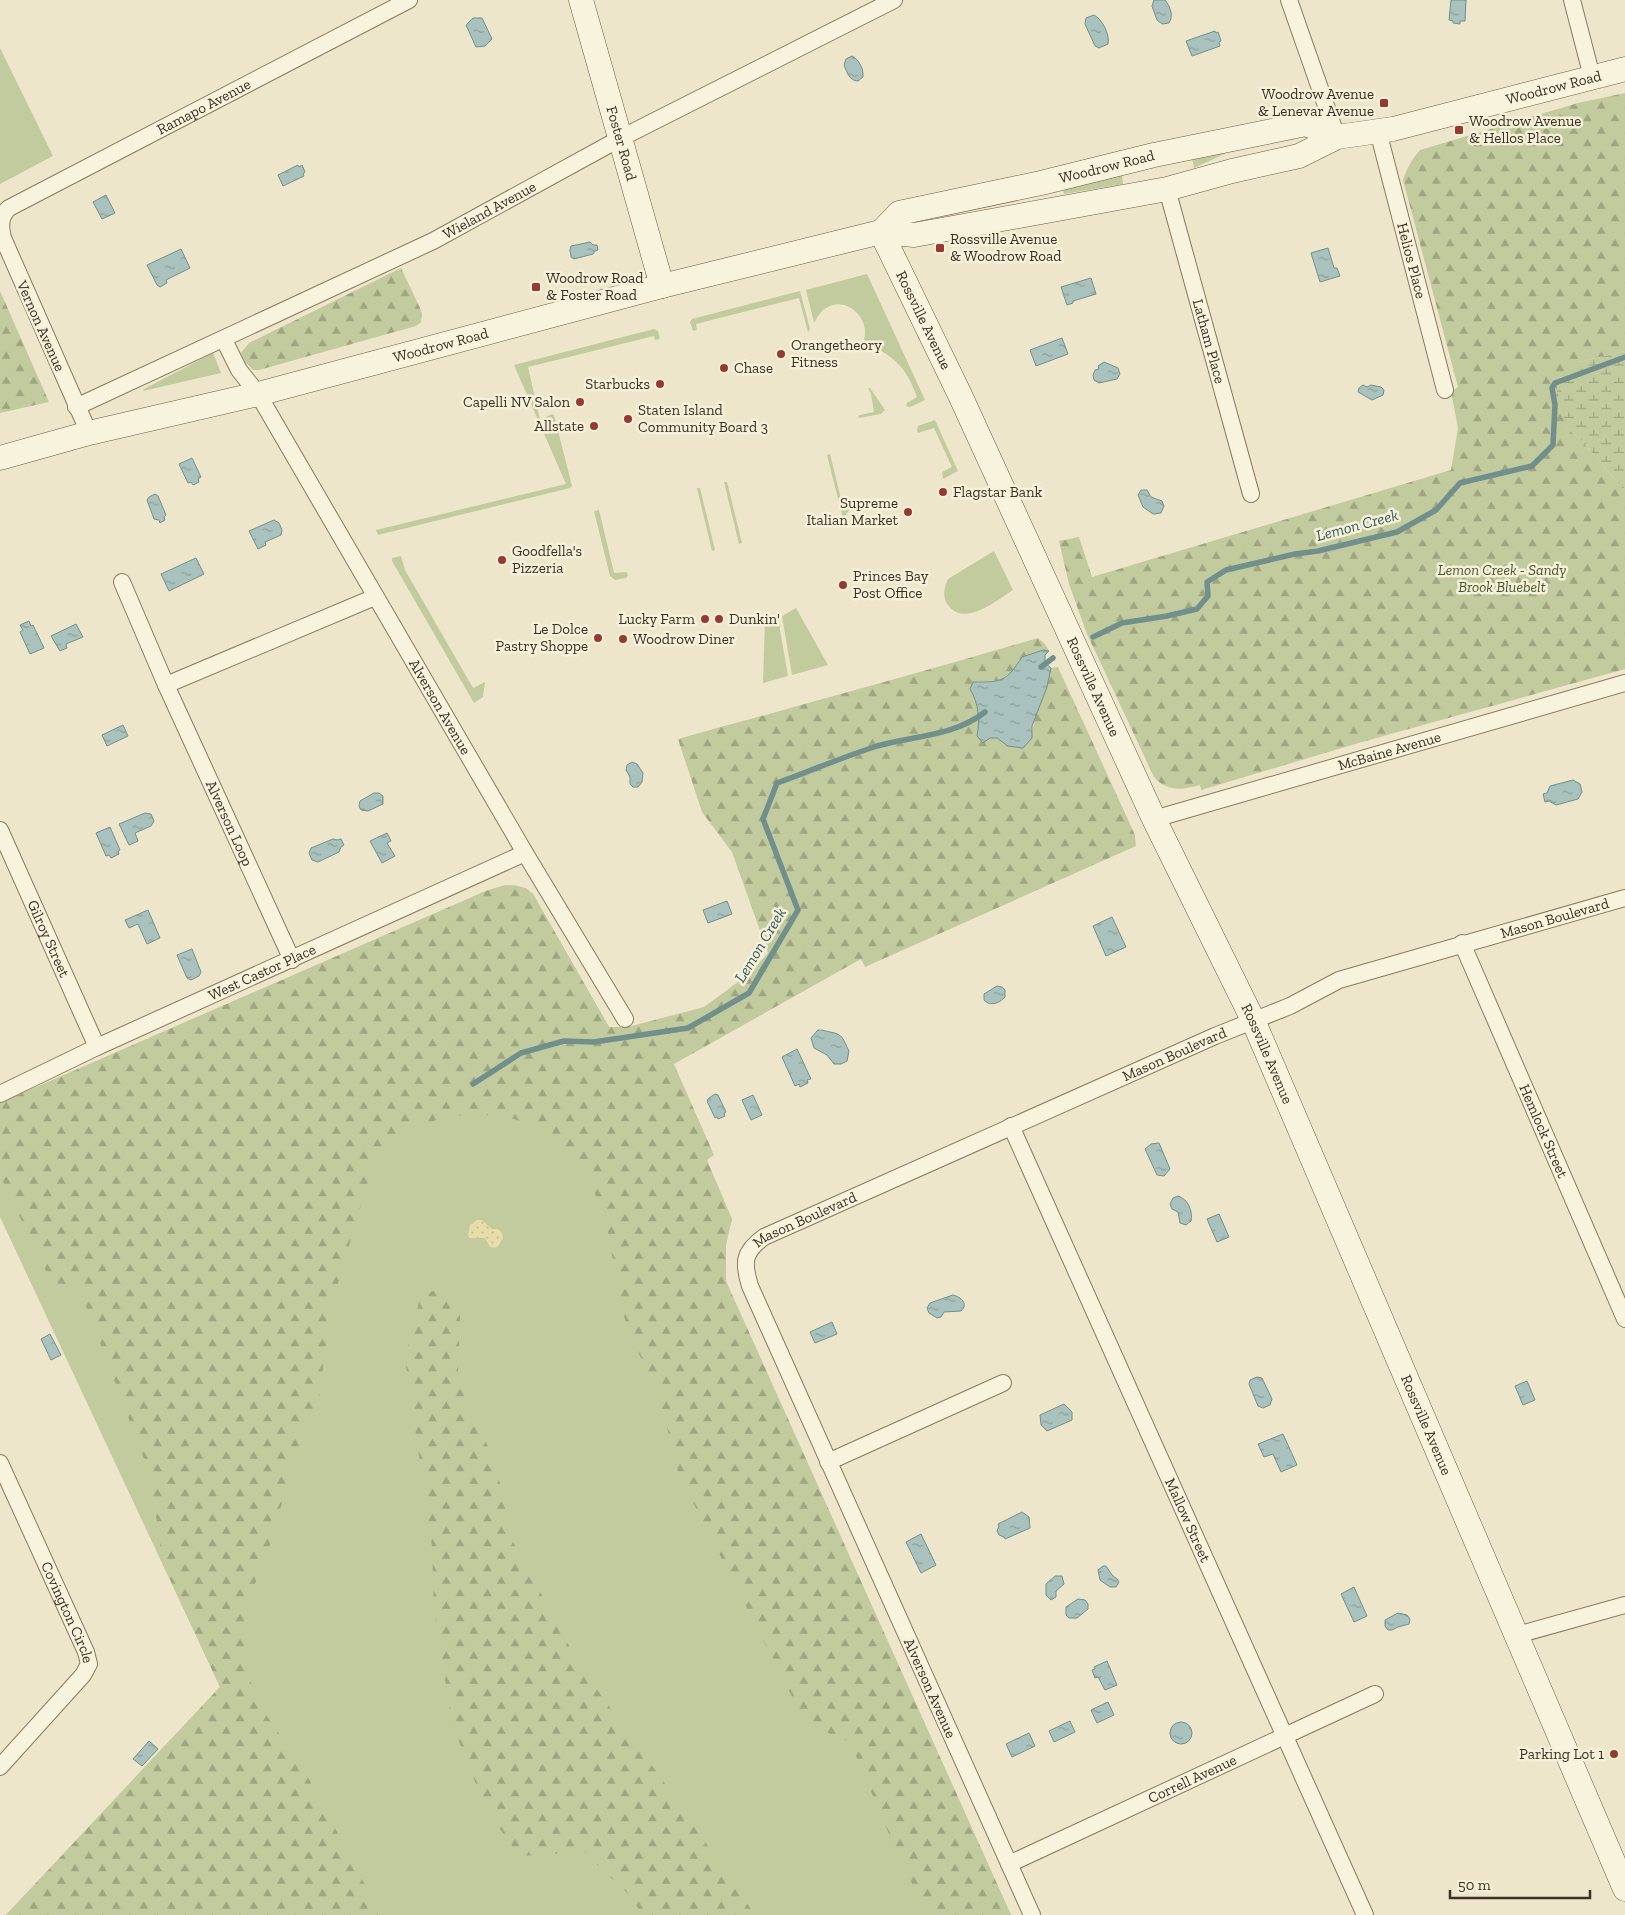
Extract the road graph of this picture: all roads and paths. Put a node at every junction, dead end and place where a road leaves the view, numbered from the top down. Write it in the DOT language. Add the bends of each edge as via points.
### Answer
graph roads {
  1 [pos="409,0"];
  2 [pos="581,0"];
  3 [pos="894,0"];
  4 [pos="1289,0"];
  5 [pos="1572,0"];
  6 [pos="1625,69"];
  7 [pos="1592,77"];
  8 [pos="1378,131"];
  9 [pos="1337,137"];
  10 [pos="621,138"];
  11 [pos="1154,155"];
  12 [pos="1166,189"];
  13 [pos="2,218"];
  14 [pos="881,232"];
  15 [pos="662,286"];
  16 [pos="224,340"];
  17 [pos="1445,390"];
  18 [pos="258,394"];
  19 [pos="76,407"];
  20 [pos="89,433"];
  21 [pos="0,458"];
  22 [pos="1251,494"];
  23 [pos="122,582"];
  24 [pos="375,597"];
  25 [pos="1625,683"];
  26 [pos="166,685"];
  27 [pos="1154,818"];
  28 [pos="0,830"];
  29 [pos="525,854"];
  30 [pos="1625,898"];
  31 [pos="1462,943"];
  32 [pos="292,960"];
  33 [pos="625,1018"];
  34 [pos="1253,1020"];
  35 [pos="97,1047"];
  36 [pos="0,1094"];
  37 [pos="1010,1126"];
  38 [pos="745,1257"];
  39 [pos="1625,1319"];
  40 [pos="1003,1383"];
  41 [pos="828,1462"];
  42 [pos="0,1463"];
  43 [pos="1625,1605"];
  44 [pos="1518,1635"];
  45 [pos="1375,1694"];
  46 [pos="1285,1736"];
  47 [pos="0,1767"];
  48 [pos="1009,1864"];
  49 [pos="1625,1889"];
  50 [pos="1032,1915"];
  51 [pos="1365,1915"];
  1 -- 13 [label="street, Ramapo Avenue" via="9,208"];
  2 -- 10 [label="street, Foster Road"];
  3 -- 10 [label="street, Wieland Avenue"];
  4 -- 9 [label="street"];
  5 -- 7 [label="street"];
  6 -- 7 [label="street, Woodrow Road"];
  7 -- 8 [label="street, Woodrow Road"];
  8 -- 9 [label="street, Woodrow Road"];
  8 -- 17 [label="street, Helios Place"];
  9 -- 11 [label="street, Woodrow Road" via="1306,124"];
  9 -- 12 [label="street, Woodrow Road" via="1299,156"];
  10 -- 15 [label="street, Foster Road"];
  10 -- 16 [label="street, Wieland Avenue" via="432,241"];
  11 -- 12 [label="street"];
  11 -- 14 [label="street, Woodrow Road" via="899,213"];
  12 -- 14 [label="street, Woodrow Road" via="914,235"];
  12 -- 22 [label="street, Latham Place"];
  13 -- 19 [label="street, Vernon Avenue" via="3,238"];
  14 -- 15 [label="street, Woodrow Road"];
  14 -- 27 [label="street, Rossville Avenue" via="960,395"];
  15 -- 18 [label="street, Woodrow Road"];
  16 -- 18 [label="street, Alverson Avenue" via="239,370"];
  16 -- 19 [label="street, Wieland Avenue"];
  18 -- 20 [label="street, Woodrow Road"];
  18 -- 24 [label="street, Alverson Avenue"];
  19 -- 20 [label="street, Vernon Avenue"];
  20 -- 21 [label="street, Woodrow Road"];
  23 -- 26 [label="street, Alverson Loop"];
  24 -- 26 [label="street"];
  24 -- 29 [label="street, Alverson Avenue"];
  25 -- 27 [label="street, McBaine Avenue"];
  26 -- 32 [label="street, Alverson Loop"];
  27 -- 34 [label="street, Rossville Avenue"];
  28 -- 35 [label="street, Gilroy Street"];
  29 -- 32 [label="street, West Castor Place"];
  29 -- 33 [label="street, Alverson Avenue"];
  30 -- 31 [label="street, Mason Boulevard"];
  31 -- 34 [label="street, Mason Boulevard" via="1339,980 1290,1006"];
  31 -- 39 [label="street, Hemlock Street"];
  32 -- 35 [label="street, West Castor Place"];
  34 -- 37 [label="street, Mason Boulevard"];
  34 -- 44 [label="street, Rossville Avenue"];
  35 -- 36 [label="street, West Castor Place"];
  37 -- 38 [label="street, Mason Boulevard" via="764,1236 753,1244"];
  37 -- 46 [label="street, Mallow Street"];
  38 -- 41 [label="street, Alverson Avenue" via="750,1286"];
  40 -- 41 [label="street"];
  41 -- 48 [label="street, Alverson Avenue"];
  42 -- 47 [label="street, Covington Circle" via="89,1664 83,1675"];
  43 -- 44 [label="street"];
  44 -- 49 [label="street, Rossville Avenue"];
  45 -- 46 [label="street, Correll Avenue"];
  46 -- 48 [label="street, Correll Avenue"];
  46 -- 51 [label="street, Mallow Street"];
  48 -- 50 [label="street, Alverson Avenue"];
}
